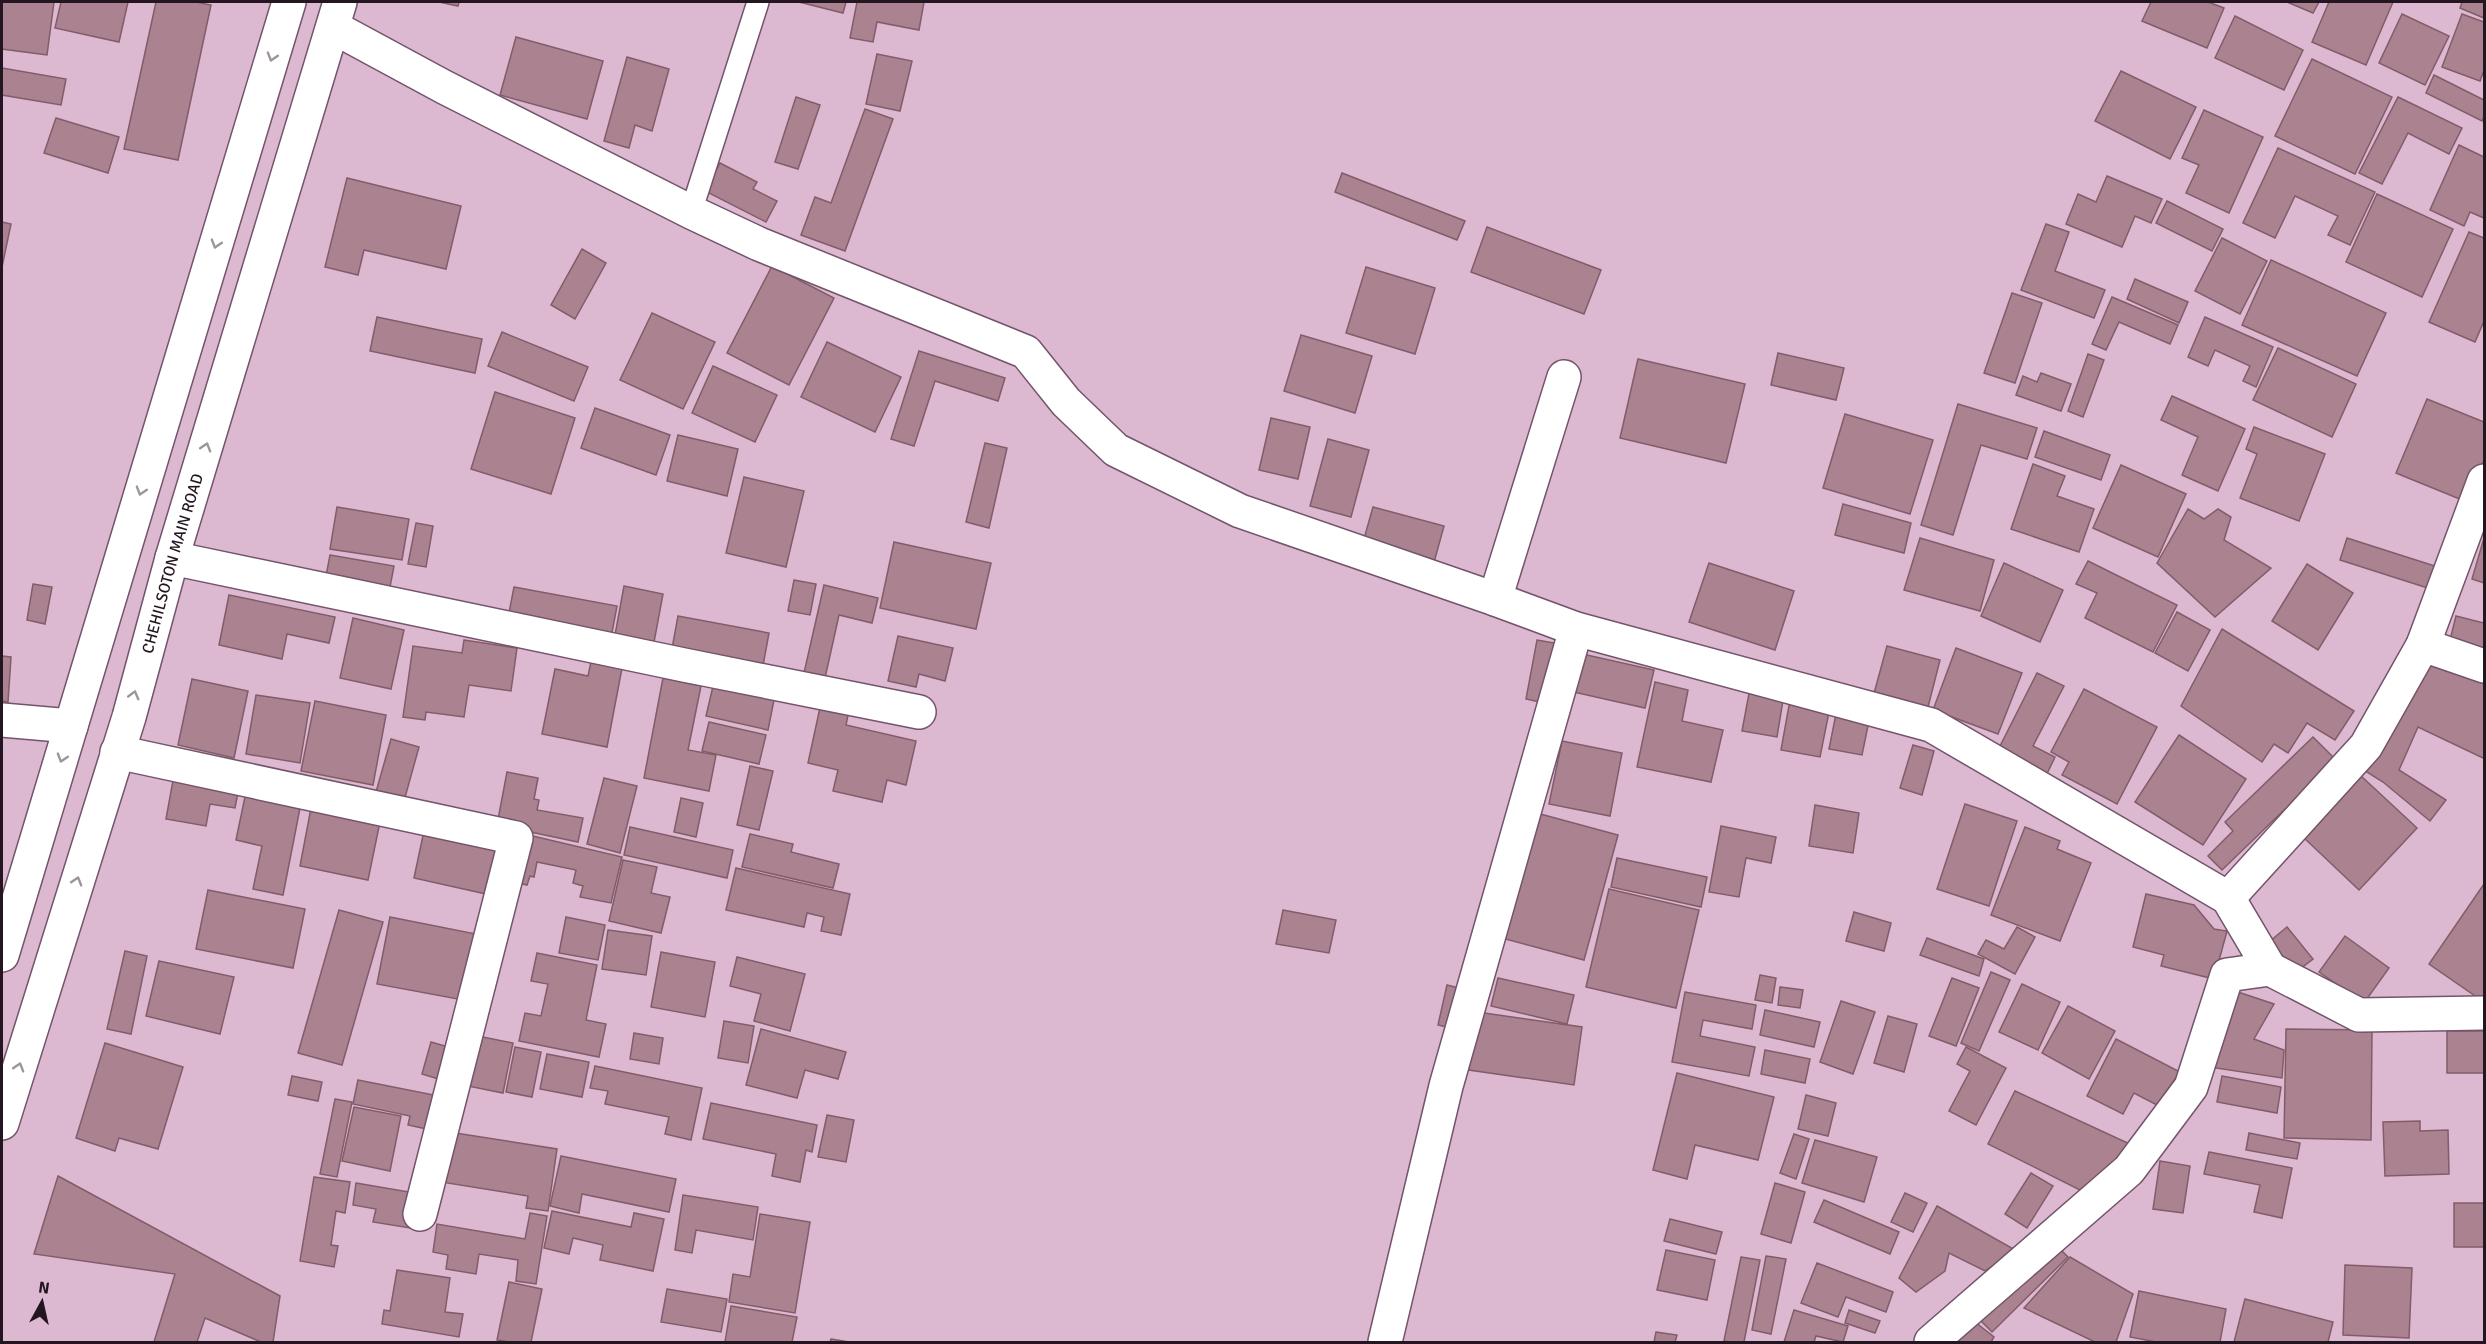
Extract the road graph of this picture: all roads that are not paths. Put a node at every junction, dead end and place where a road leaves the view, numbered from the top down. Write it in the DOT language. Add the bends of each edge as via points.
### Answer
graph roads {
  1 [pos="289,2"];
  2 [pos="758,2"];
  3 [pos="337,14"];
  4 [pos="691,212"];
  5 [pos="1564,377"];
  6 [pos="2484,481"];
  7 [pos="172,558"];
  8 [pos="1495,599"];
  9 [pos="109,603"];
  10 [pos="157,614"];
  11 [pos="1576,629"];
  12 [pos="2423,645"];
  13 [pos="2484,666"];
  14 [pos="919,712"];
  15 [pos="2,720"];
  16 [pos="71,726"];
  17 [pos="117,752"];
  18 [pos="2228,898"];
  19 [pos="2,955"];
  20 [pos="2270,969"];
  21 [pos="2484,1013"];
  22 [pos="2,1123"];
  23 [pos="420,1214"];
  24 [pos="1385,1342"];
  25 [pos="1931,1342"];
  1 -- 9 [label="street, one-way"];
  2 -- 4 [label="lane"];
  3 -- 4 [label="street" via="444,87"];
  7 -- 3 [label="street, CHEHILSOTON MAIN ROAD, one-way"];
  4 -- 8 [label="street" via="759,244 1026,352 1066,402 1116,450 1240,512"];
  5 -- 8 [label="street"];
  6 -- 12 [label="street"];
  7 -- 10 [label="street, CHEHILSOTON MAIN ROAD"];
  7 -- 14 [label="street"];
  8 -- 11 [label="street"];
  9 -- 10 [label="street"];
  9 -- 16 [label="street"];
  17 -- 10 [label="street, CHEHILSOTON MAIN ROAD, one-way"];
  11 -- 18 [label="street" via="1931,725"];
  11 -- 24 [label="street" via="1446,1086"];
  12 -- 13 [label="street"];
  12 -- 18 [label="street" via="2366,746"];
  15 -- 16 [label="street"];
  16 -- 19 [label="street, one-way"];
  22 -- 17 [label="street, CHEHILSOTON MAIN ROAD, one-way"];
  17 -- 23 [label="street" via="516,838"];
  18 -- 20 [label="street"];
  20 -- 21 [label="street" via="2359,1015"];
  20 -- 25 [label="street" via="2227,975 2191,1087 2129,1170"];
}
